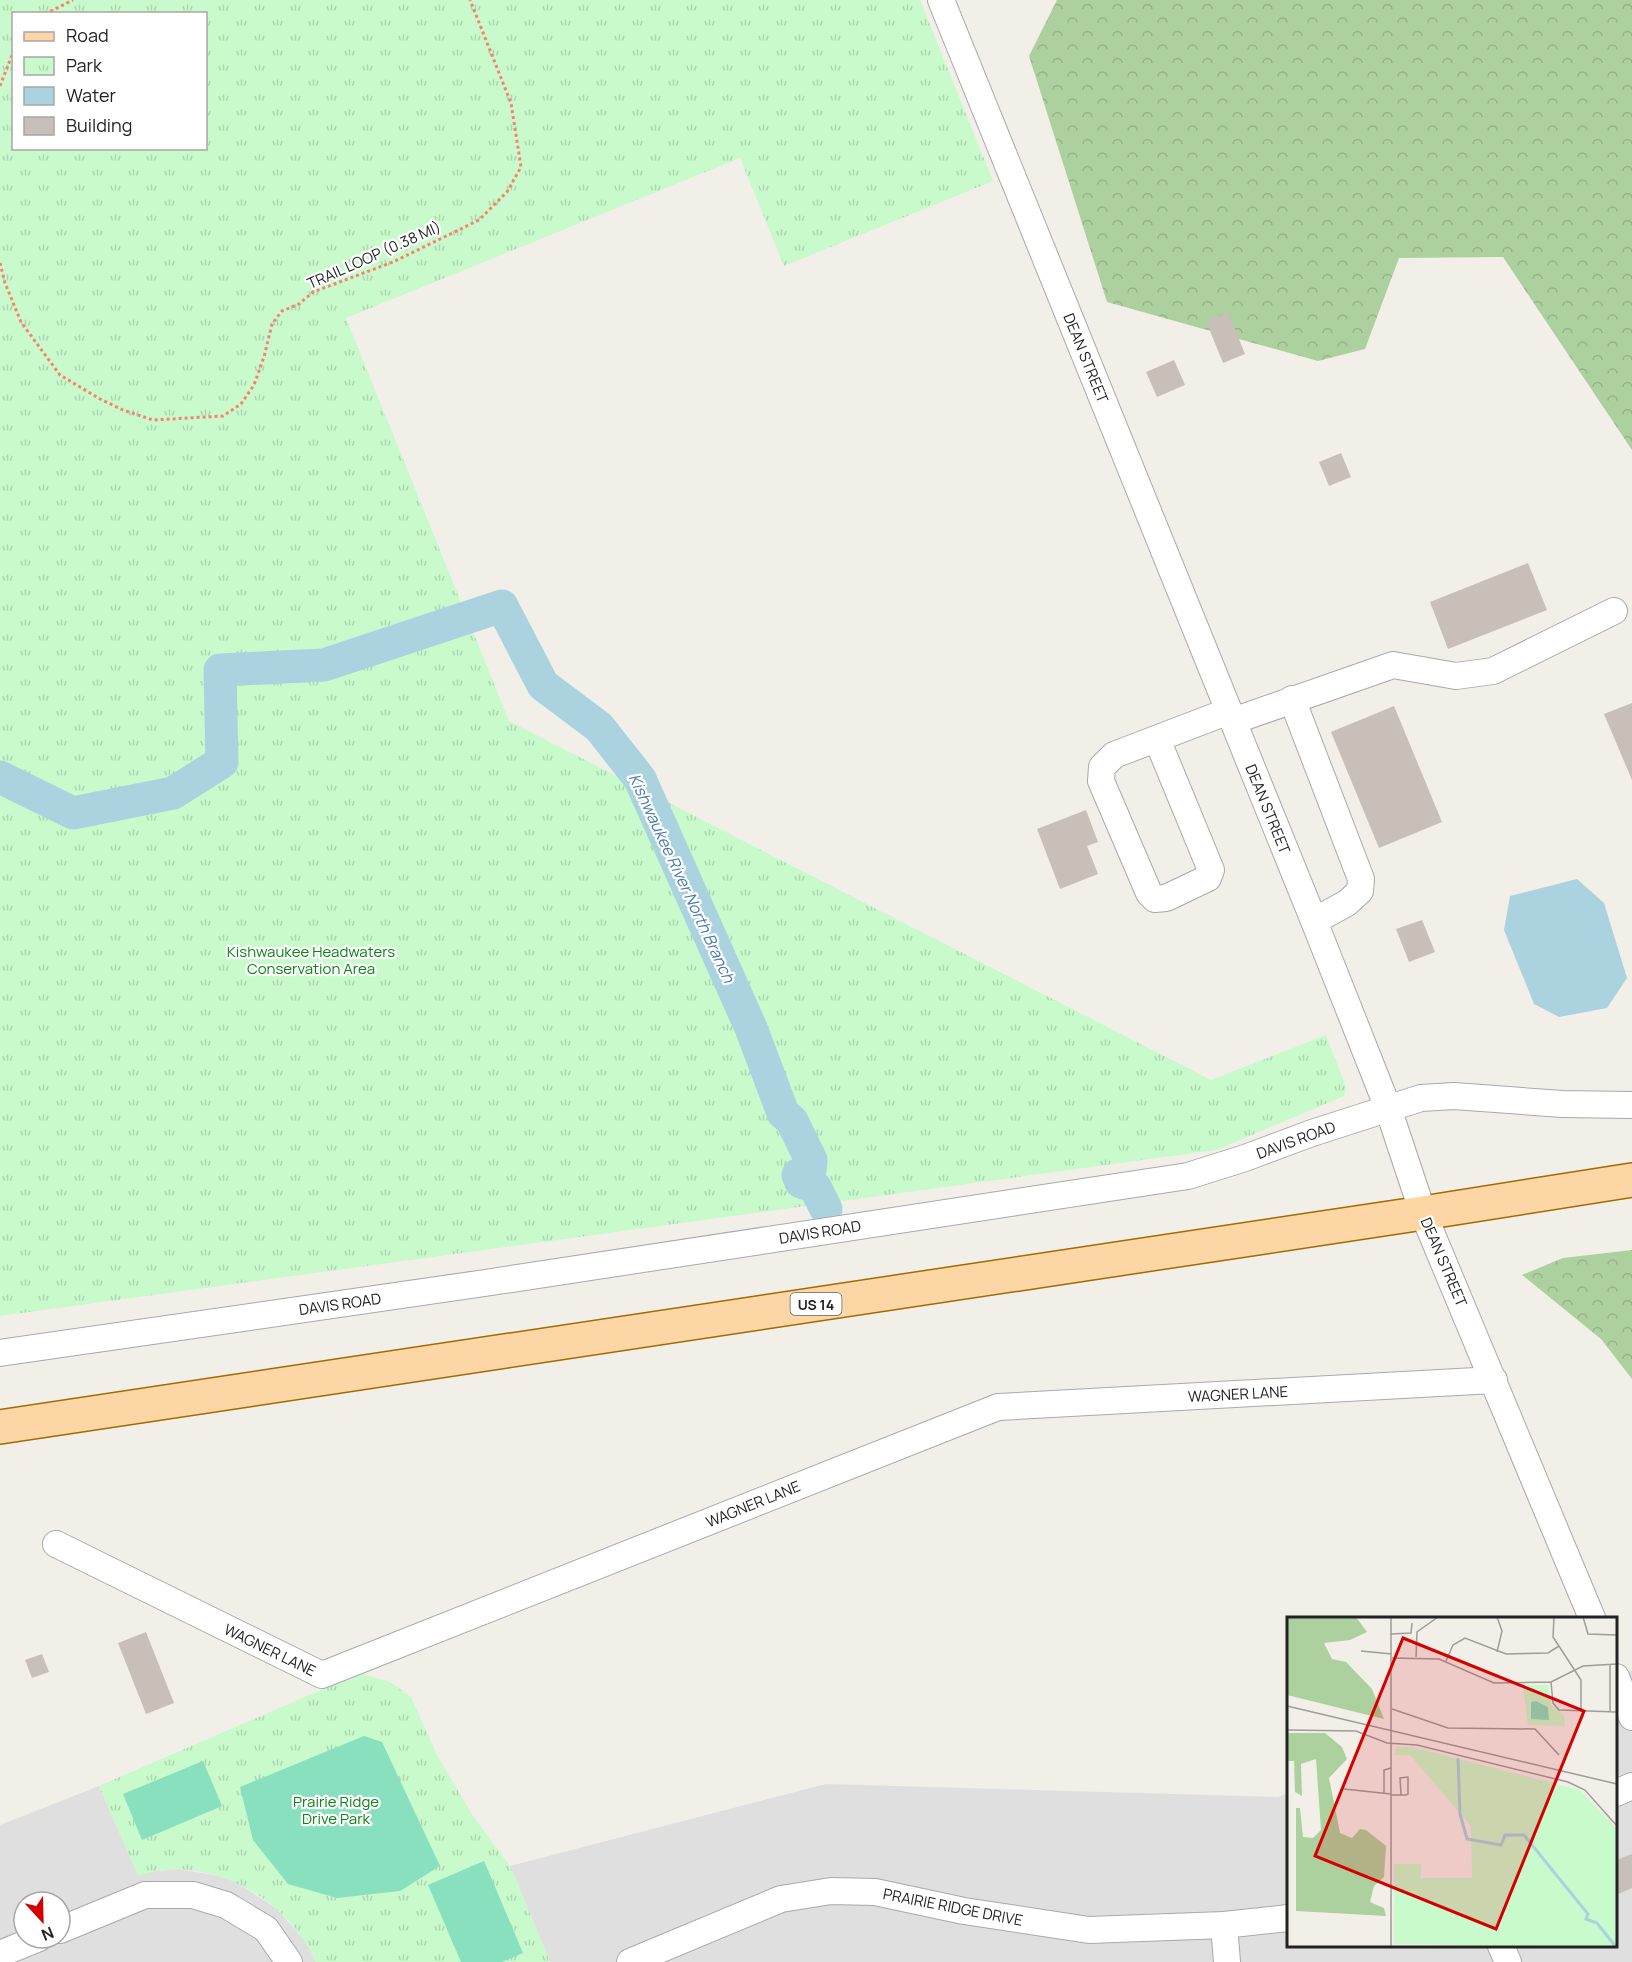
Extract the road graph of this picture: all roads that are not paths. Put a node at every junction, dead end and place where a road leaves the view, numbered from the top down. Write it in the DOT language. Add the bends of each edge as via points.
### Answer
graph roads {
  1 [pos="941,0"];
  2 [pos="1614,611"];
  3 [pos="1292,699"];
  4 [pos="1231,716"];
  5 [pos="1156,739"];
  6 [pos="1314,921"];
  7 [pos="1632,1105"];
  8 [pos="1388,1108"];
  9 [pos="1632,1180"];
  10 [pos="1423,1213"];
  11 [pos="0,1353"];
  12 [pos="1494,1380"];
  13 [pos="0,1427"];
  14 [pos="57,1544"];
  15 [pos="1592,1617"];
  16 [pos="1617,1680"];
  17 [pos="1632,1717"];
  18 [pos="1632,1786"];
  19 [pos="1617,1793"];
  20 [pos="1287,1918"];
  21 [pos="72,1925"];
  22 [pos="1224,1925"];
  23 [pos="1502,1947"];
  24 [pos="289,1962"];
  25 [pos="630,1962"];
  26 [pos="1227,1962"];
  27 [pos="1508,1962"];
  1 -- 4 [label="street, DEAN STREET"];
  2 -- 3 [label="street" via="1493,671 1456,676 1393,665"];
  3 -- 4 [label="street"];
  3 -- 6 [label="street" via="1361,879 1360,891 1347,903"];
  4 -- 5 [label="street"];
  4 -- 6 [label="street, DEAN STREET"];
  5 -- 5 [label="street" via="1114,755 1102,767 1101,781 1155,899 1166,898 1208,878 1210,870"];
  6 -- 8 [label="street, DEAN STREET"];
  7 -- 8 [label="street, DAVIS ROAD" via="1454,1096 1421,1098"];
  8 -- 10 [label="street, DEAN STREET"];
  8 -- 11 [label="street, DAVIS ROAD" via="1188,1176"];
  9 -- 10 [label="main road, US 14"];
  10 -- 12 [label="street, DEAN STREET"];
  10 -- 13 [label="main road, US 14"];
  12 -- 14 [label="street, WAGNER LANE" via="998,1407 322,1675"];
  12 -- 15 [label="street, DEAN STREET"];
  16 -- 17 [label="street"];
  18 -- 19 [label="street"];
  20 -- 22 [label="street, PRAIRIE RIDGE DRIVE"];
  21 -- 24 [label="street" via="145,1895 193,1895 226,1905 266,1929"];
  22 -- 25 [label="street, PRAIRIE RIDGE DRIVE" via="1089,1930 964,1911 875,1892 831,1891 781,1899"];
  22 -- 26 [label="street"];
  23 -- 27 [label="street"];
}
